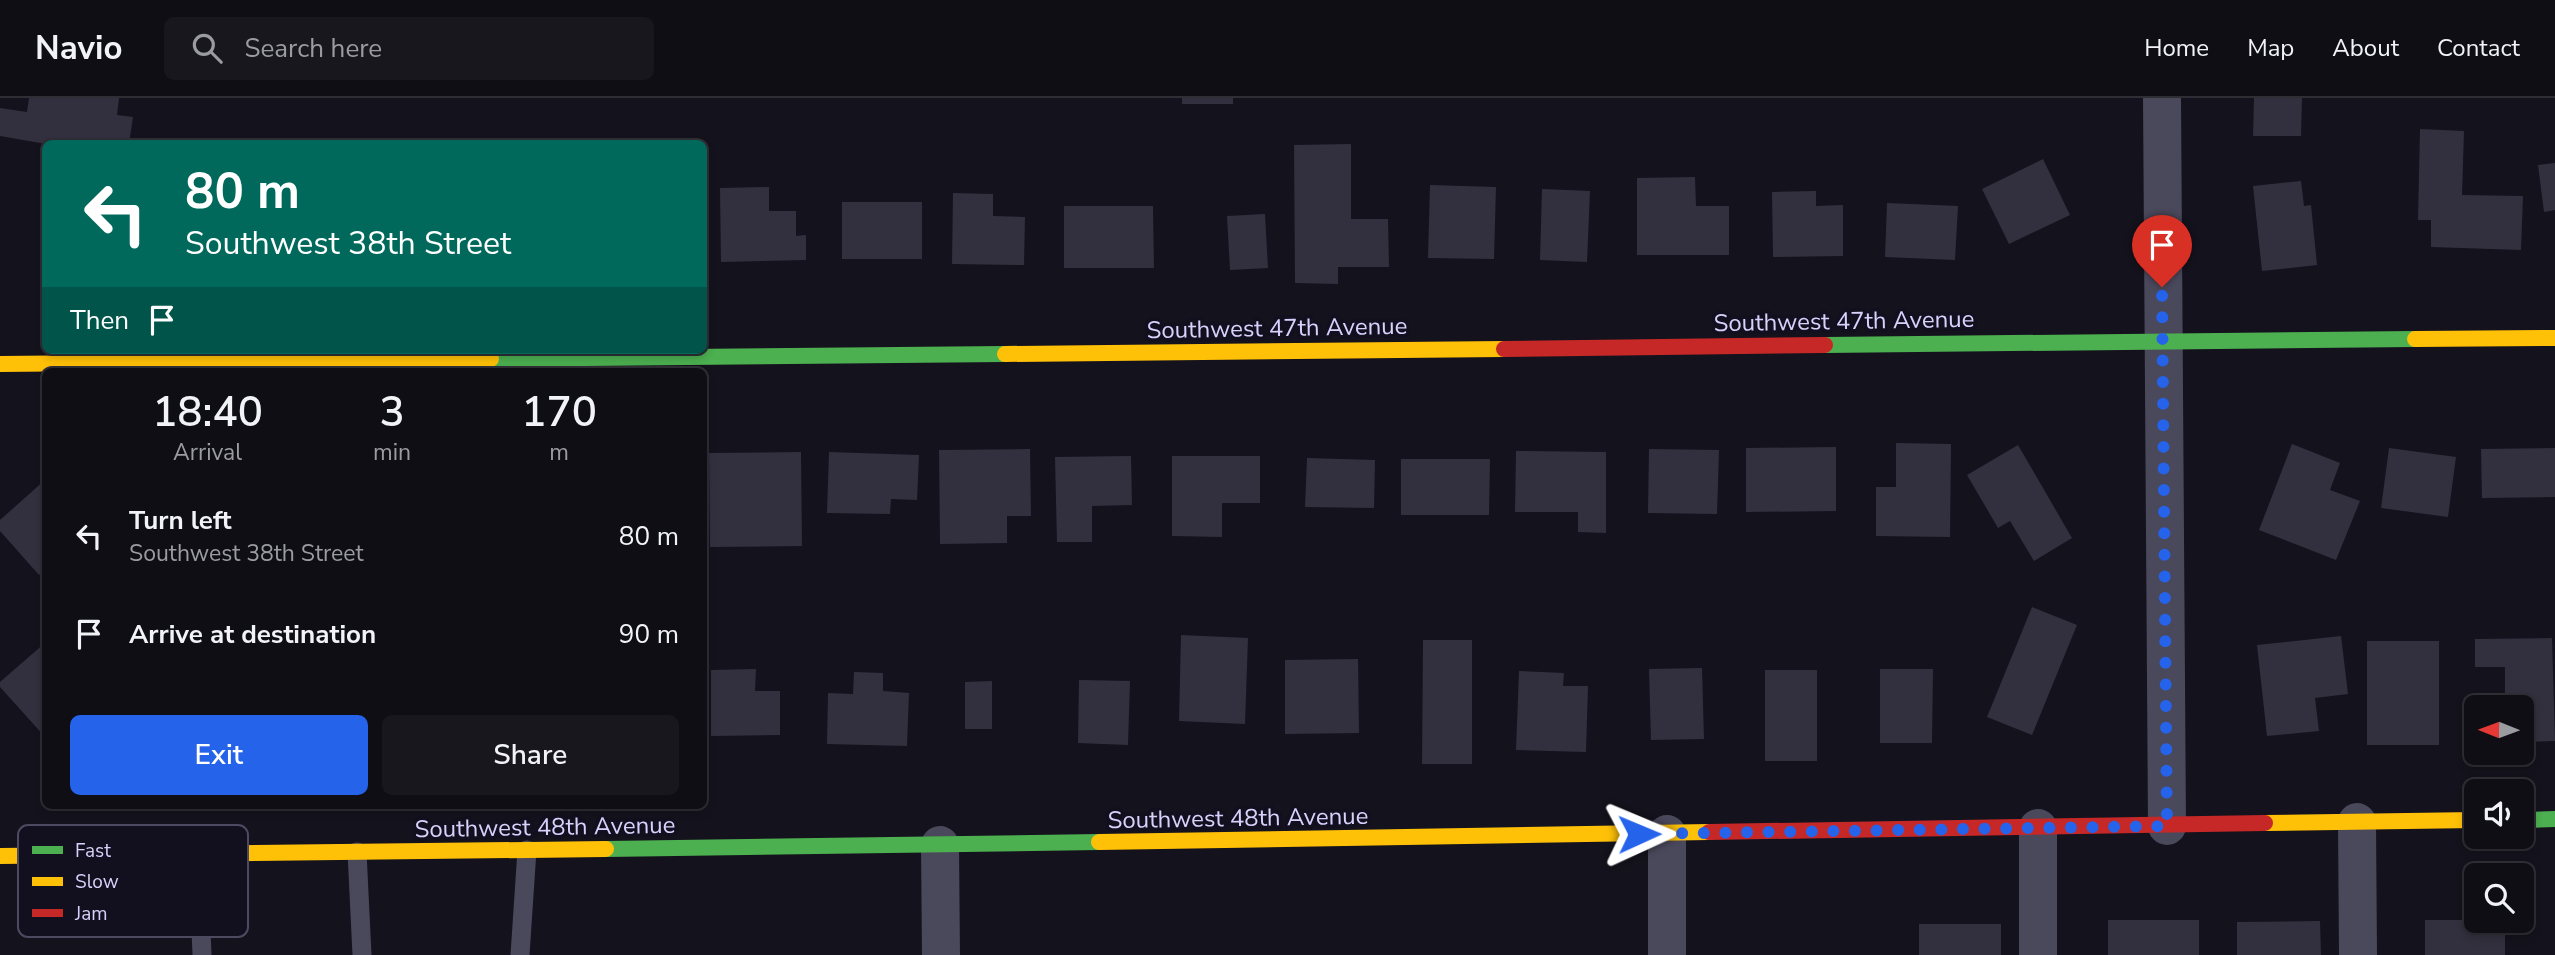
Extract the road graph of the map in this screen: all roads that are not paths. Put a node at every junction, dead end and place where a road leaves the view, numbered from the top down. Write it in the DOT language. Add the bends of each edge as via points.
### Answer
graph roads {
  1 [pos="2162,98"];
  2 [pos="2555,338"];
  3 [pos="2162,341"];
  4 [pos="0,364"];
  5 [pos="2555,819"];
  6 [pos="2464,820"];
  7 [pos="2534,820"];
  8 [pos="2357,822"];
  9 [pos="2167,826"];
  10 [pos="2038,828"];
  11 [pos="1667,834"];
  12 [pos="940,845"];
  13 [pos="527,850"];
  14 [pos="357,852"];
  15 [pos="248,853"];
  16 [pos="0,856"];
  17 [pos="18,856"];
  18 [pos="201,937"];
  19 [pos="202,955"];
  20 [pos="362,955"];
  21 [pos="520,955"];
  22 [pos="941,955"];
  23 [pos="1667,955"];
  24 [pos="2038,955"];
  25 [pos="2358,955"];
  1 -- 3 [label="street"];
  2 -- 3 [label="street, Southwest 47th Avenue"];
  3 -- 4 [label="street, Southwest 47th Avenue"];
  3 -- 9 [label="street"];
  5 -- 7 [label="street"];
  6 -- 8 [label="street, Southwest 48th Avenue"];
  8 -- 9 [label="street, Southwest 48th Avenue"];
  8 -- 25 [label="street"];
  9 -- 10 [label="street, Southwest 48th Avenue"];
  10 -- 11 [label="street, Southwest 48th Avenue"];
  10 -- 24 [label="street"];
  11 -- 12 [label="street, Southwest 48th Avenue"];
  11 -- 23 [label="street"];
  12 -- 13 [label="street, Southwest 48th Avenue"];
  12 -- 22 [label="street"];
  13 -- 14 [label="street, Southwest 48th Avenue"];
  13 -- 21 [label="lane"];
  14 -- 15 [label="street, Southwest 48th Avenue"];
  14 -- 20 [label="lane"];
  16 -- 17 [label="street, Southwest 48th Avenue"];
  18 -- 19 [label="lane"];
}
